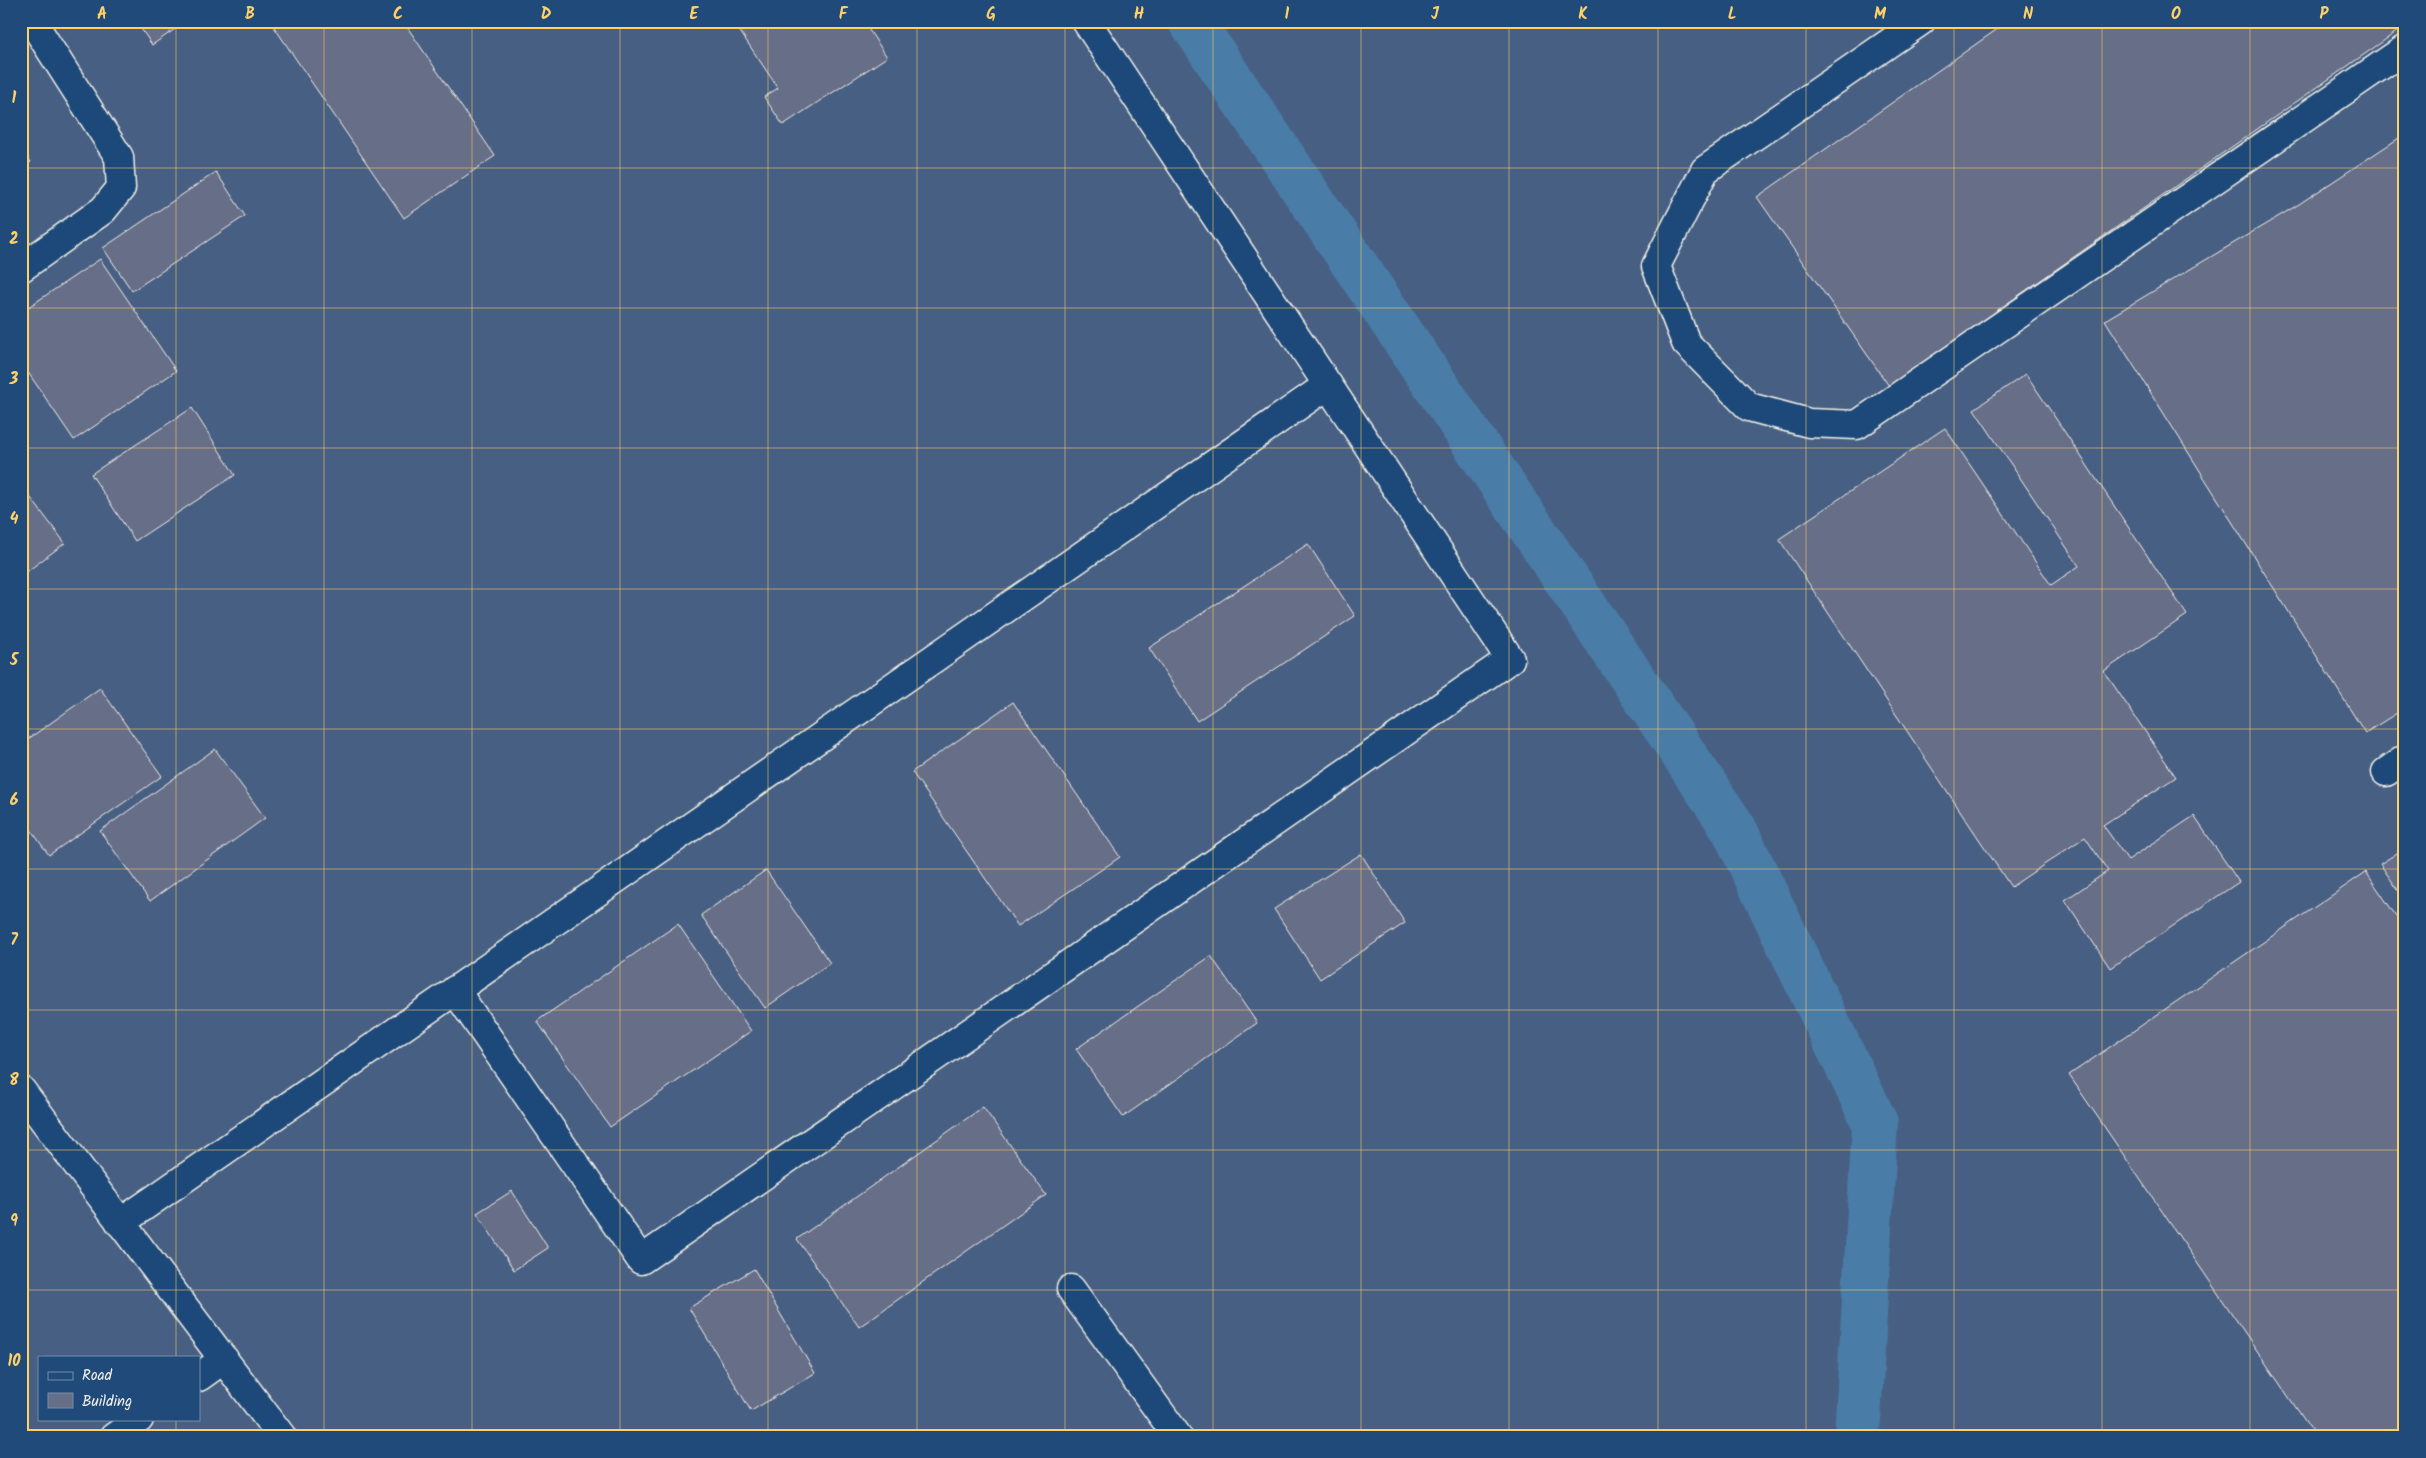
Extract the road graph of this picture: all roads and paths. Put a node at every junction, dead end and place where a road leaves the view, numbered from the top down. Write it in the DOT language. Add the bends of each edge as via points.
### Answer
graph roads {
  1 [pos="32,21"];
  2 [pos="1086,21"];
  3 [pos="1921,21"];
  4 [pos="2405,49"];
  5 [pos="21,268"];
  6 [pos="1328,385"];
  7 [pos="455,990"];
  8 [pos="21,1090"];
  9 [pos="120,1223"];
  10 [pos="1072,1289"];
  11 [pos="224,1359"];
  12 [pos="200,1376"];
  13 [pos="137,1420"];
  14 [pos="114,1437"];
  15 [pos="282,1437"];
  16 [pos="1178,1437"];
  1 -- 5 [label="lane" via="119,157 121,188 103,210"];
  2 -- 6 [label="lane"];
  3 -- 4 [label="lane" via="1706,170 1656,266 1686,343 1749,407 1810,423 1857,426"];
  6 -- 7 [label="lane"];
  6 -- 7 [label="lane" via="1510,659 641,1260"];
  7 -- 9 [label="lane"];
  8 -- 9 [label="lane"];
  9 -- 11 [label="lane"];
  10 -- 16 [label="lane"];
  11 -- 12 [label="lane"];
  11 -- 15 [label="lane"];
  13 -- 14 [label="lane"];
}
